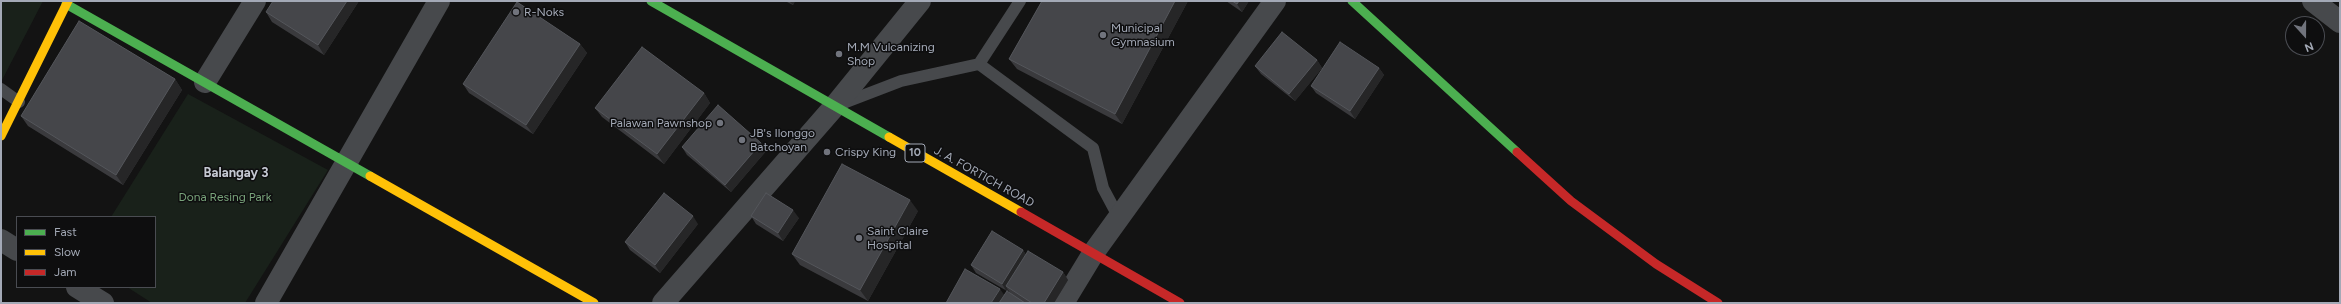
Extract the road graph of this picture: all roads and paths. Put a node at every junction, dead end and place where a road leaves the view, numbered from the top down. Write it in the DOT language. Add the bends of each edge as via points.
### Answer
graph roads {
  1 [pos="255,1"];
  2 [pos="439,1"];
  3 [pos="651,1"];
  4 [pos="920,1"];
  5 [pos="1020,1"];
  6 [pos="1275,1"];
  7 [pos="1352,1"];
  8 [pos="2313,1"];
  9 [pos="67,2"];
  10 [pos="2340,22"];
  11 [pos="979,64"];
  12 [pos="205,82"];
  13 [pos="1,88"];
  14 [pos="19,102"];
  15 [pos="834,107"];
  16 [pos="1,136"];
  17 [pos="346,162"];
  18 [pos="1119,218"];
  19 [pos="1,240"];
  20 [pos="16,249"];
  21 [pos="1094,252"];
  22 [pos="80,288"];
  23 [pos="104,303"];
  24 [pos="266,303"];
  25 [pos="594,303"];
  26 [pos="663,303"];
  27 [pos="1063,303"];
  28 [pos="1180,303"];
  29 [pos="1718,303"];
  1 -- 12 [label="street"];
  2 -- 17 [label="street"];
  3 -- 15 [label="main road, J. A. FORTICH ROAD / 10"];
  4 -- 15 [label="street"];
  5 -- 11 [label="lane"];
  6 -- 18 [label="street"];
  7 -- 29 [label="main road" via="1572,201 1656,264"];
  8 -- 10 [label="street"];
  9 -- 12 [label="main road"];
  9 -- 14 [label="main road"];
  11 -- 15 [label="lane" via="901,81"];
  11 -- 18 [label="lane" via="1093,148 1103,188"];
  12 -- 17 [label="main road"];
  13 -- 14 [label="lane"];
  14 -- 16 [label="main road"];
  15 -- 21 [label="main road, J. A. FORTICH ROAD / 10"];
  15 -- 26 [label="street"];
  17 -- 24 [label="street"];
  17 -- 25 [label="main road"];
  18 -- 21 [label="street"];
  19 -- 20 [label="street"];
  21 -- 27 [label="street"];
  21 -- 28 [label="main road, J. A. FORTICH ROAD / 10"];
  22 -- 23 [label="street"];
}
